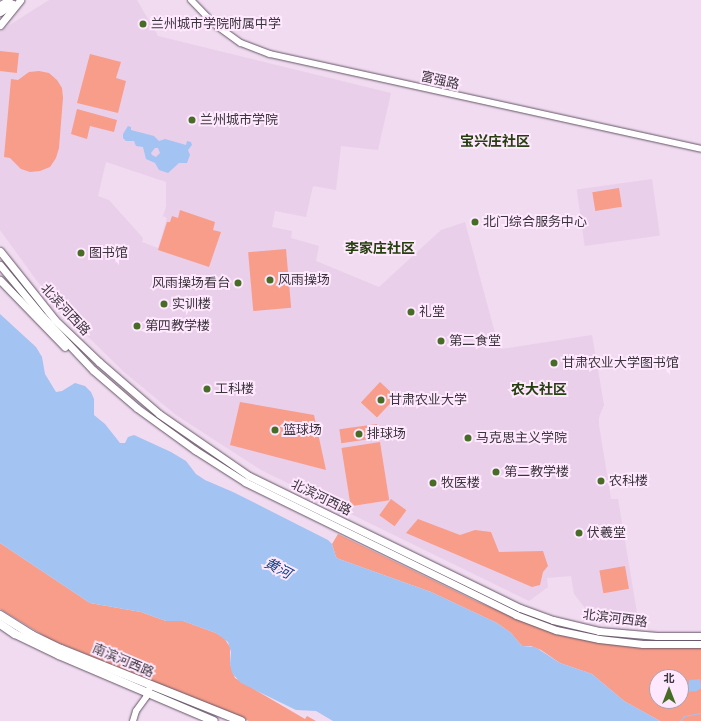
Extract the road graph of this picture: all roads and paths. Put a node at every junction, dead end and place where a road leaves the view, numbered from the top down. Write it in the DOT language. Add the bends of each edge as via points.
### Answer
graph roads {
  1 [pos="9,0"];
  2 [pos="20,0"];
  3 [pos="191,0"];
  4 [pos="0,5"];
  5 [pos="0,12"];
  6 [pos="0,25"];
  7 [pos="701,149"];
  8 [pos="0,247"];
  9 [pos="0,251"];
  10 [pos="0,264"];
  11 [pos="11,266"];
  12 [pos="0,274"];
  13 [pos="0,280"];
  14 [pos="47,318"];
  15 [pos="137,408"];
  16 [pos="348,524"];
  17 [pos="344,532"];
  18 [pos="0,615"];
  19 [pos="0,624"];
  20 [pos="701,636"];
  21 [pos="701,644"];
  22 [pos="149,689"];
  23 [pos="133,721"];
  24 [pos="214,721"];
  25 [pos="241,721"];
  1 -- 4 [label="main road"];
  2 -- 5 [label="main road"];
  2 -- 6 [label="main road"];
  3 -- 7 [label="main road, 富强路" via="213,24 241,43 270,54"];
  8 -- 11 [label="main road"];
  9 -- 11 [label="main road, 北滨河西路"];
  10 -- 14 [label="main road, 北滨河西路"];
  11 -- 14 [label="main road, 北滨河西路"];
  12 -- 14 [label="main road" via="23,299"];
  13 -- 15 [label="main road" via="101,381"];
  14 -- 15 [label="main road, 北滨河西路" via="93,370"];
  14 -- 16 [label="main road, 北滨河西路" via="141,398 203,446 249,476"];
  15 -- 17 [label="main road, 北滨河西路" via="245,482"];
  16 -- 17 [label="main road"];
  16 -- 20 [label="main road, 北滨河西路" via="520,608 553,620 599,631 657,636"];
  17 -- 21 [label="main road, 北滨河西路" via="516,615 556,630 598,639 643,644"];
  18 -- 22 [label="highway, 南滨河西路" via="32,635"];
  19 -- 22 [label="highway, 南滨河西路" via="58,655"];
  22 -- 23 [label="main road"];
  22 -- 24 [label="highway, 南滨河西路"];
  22 -- 25 [label="highway, 南滨河西路"];
}
